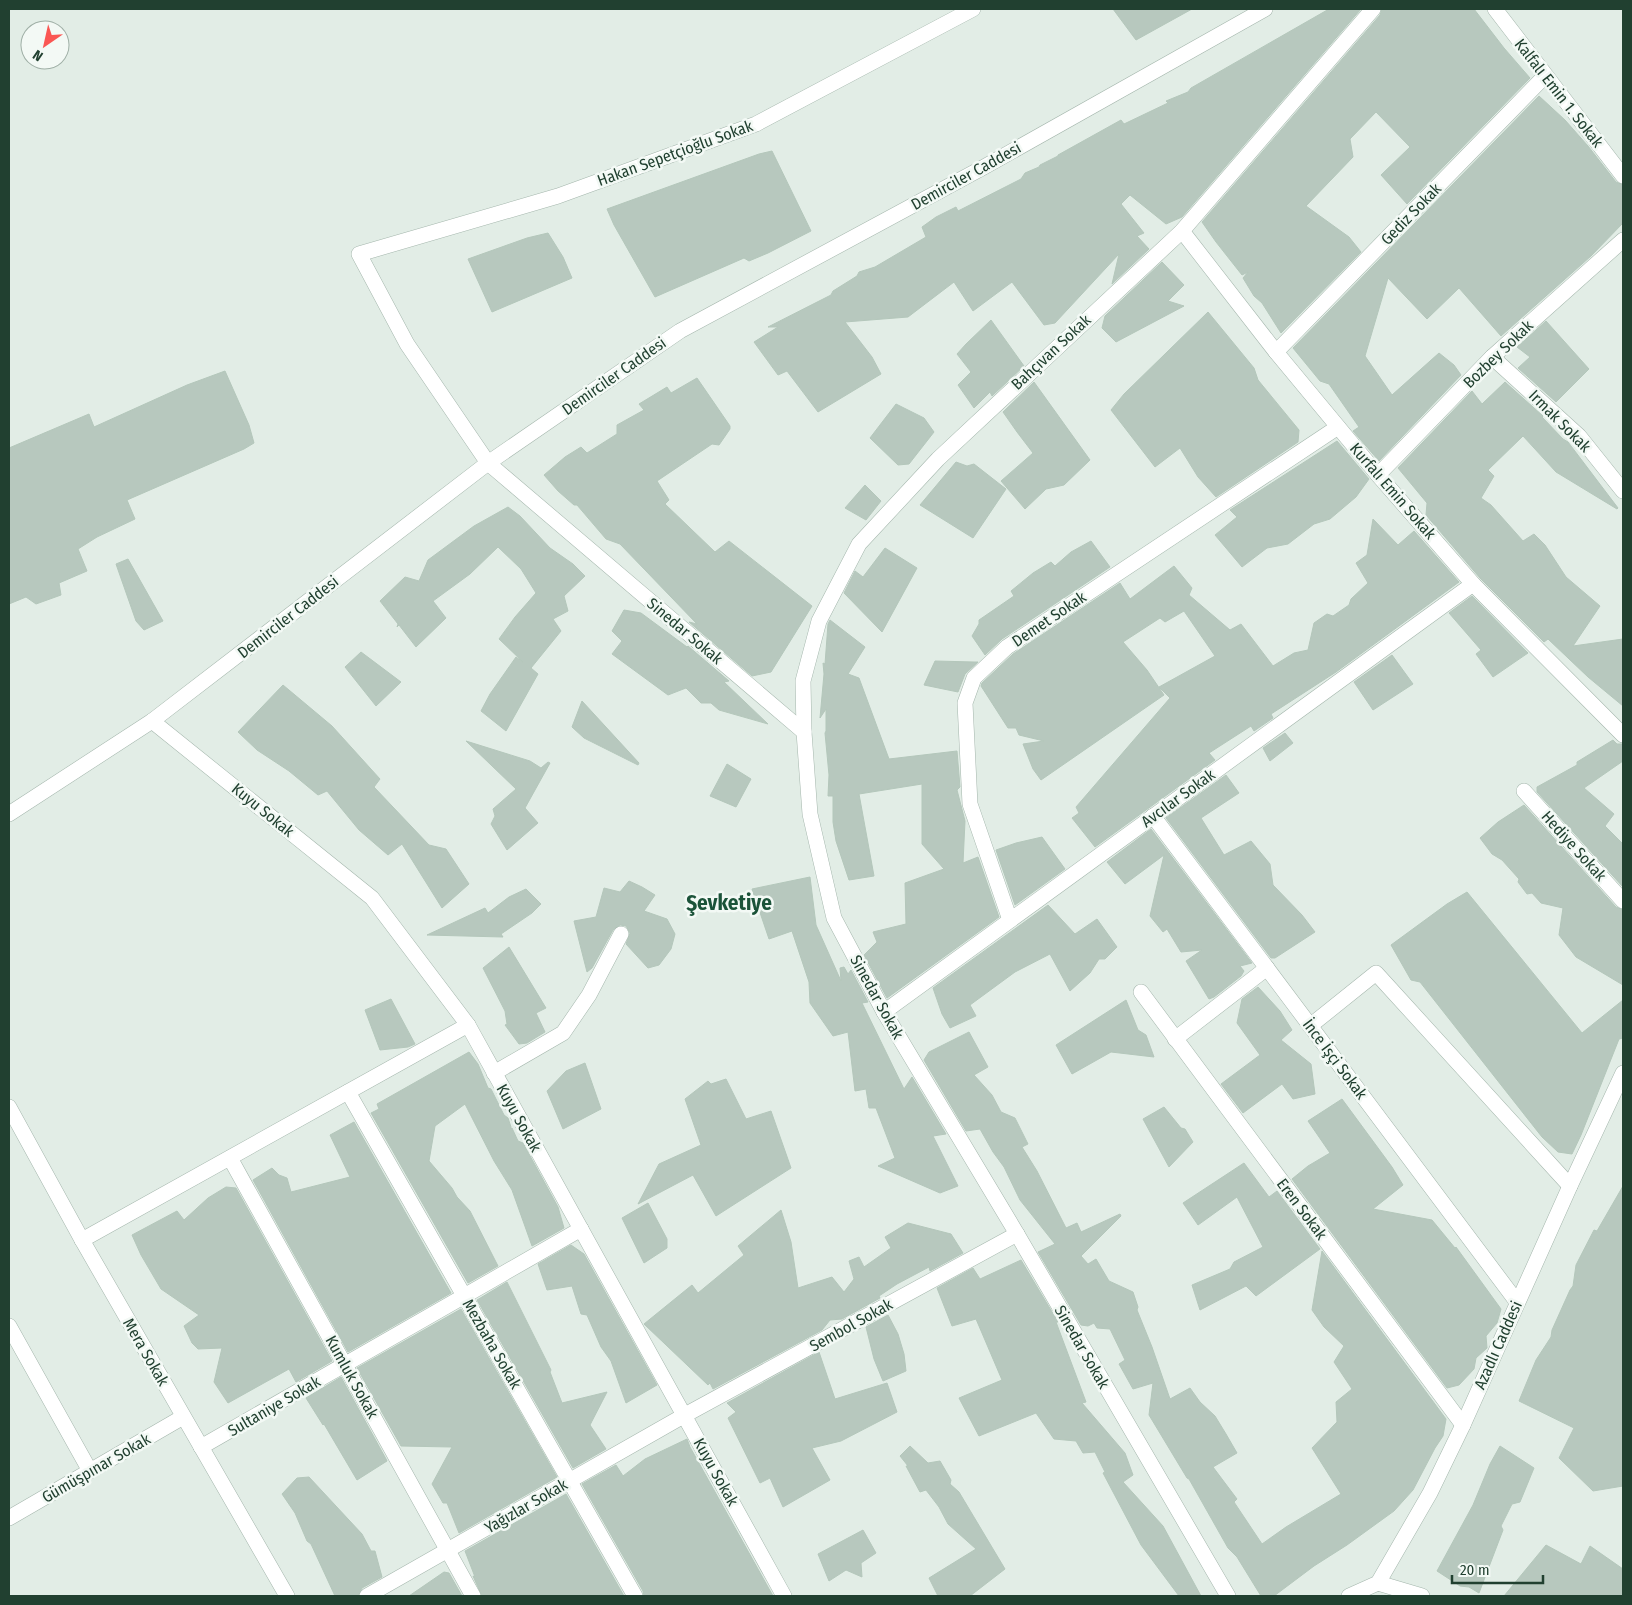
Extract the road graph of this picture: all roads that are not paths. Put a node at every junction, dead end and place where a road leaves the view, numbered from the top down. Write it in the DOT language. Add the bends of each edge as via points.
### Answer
graph roads {
  1 [pos="972,9"];
  2 [pos="1265,9"];
  3 [pos="1374,9"];
  4 [pos="1495,9"];
  5 [pos="1545,76"];
  6 [pos="1623,176"];
  7 [pos="1182,231"];
  8 [pos="1623,240"];
  9 [pos="359,254"];
  10 [pos="1276,352"];
  11 [pos="1492,357"];
  12 [pos="1338,427"];
  13 [pos="488,463"];
  14 [pos="1378,474"];
  15 [pos="1623,491"];
  16 [pos="1473,584"];
  17 [pos="152,721"];
  18 [pos="804,732"];
  19 [pos="1623,735"];
  20 [pos="1524,791"];
  21 [pos="9,814"];
  22 [pos="1153,816"];
  23 [pos="1623,901"];
  24 [pos="1010,920"];
  25 [pos="621,934"];
  26 [pos="1267,968"];
  27 [pos="1141,992"];
  28 [pos="884,1012"];
  29 [pos="468,1025"];
  30 [pos="1310,1026"];
  31 [pos="1175,1039"];
  32 [pos="494,1073"];
  33 [pos="1623,1073"];
  34 [pos="348,1092"];
  35 [pos="9,1107"];
  36 [pos="230,1158"];
  37 [pos="1570,1186"];
  38 [pos="581,1229"];
  39 [pos="1017,1234"];
  40 [pos="82,1240"];
  41 [pos="464,1296"];
  42 [pos="1517,1302"];
  43 [pos="9,1326"];
  44 [pos="345,1365"];
  45 [pos="685,1415"];
  46 [pos="183,1417"];
  47 [pos="1463,1425"];
  48 [pos="201,1447"];
  49 [pos="90,1472"];
  50 [pos="570,1481"];
  51 [pos="9,1518"];
  52 [pos="448,1551"];
  53 [pos="1378,1583"];
  54 [pos="287,1596"];
  55 [pos="367,1596"];
  56 [pos="474,1596"];
  57 [pos="635,1596"];
  58 [pos="784,1596"];
  59 [pos="1228,1596"];
  60 [pos="1349,1596"];
  61 [pos="1420,1596"];
  1 -- 9 [label="street, Hakan Sepetçioğlu Sokak" via="756,124 558,196"];
  2 -- 13 [label="street, Demirciler Caddesi" via="984,167 680,330"];
  3 -- 7 [label="street, Bahçıvan Sokak"];
  4 -- 5 [label="street, Kalfalı Emin 1. Sokak"];
  5 -- 6 [label="street, Kalfalı Emin 1. Sokak"];
  5 -- 10 [label="street, Gediz Sokak"];
  7 -- 10 [label="street, Kurfalı Emin Sokak"];
  7 -- 18 [label="street, Bahçıvan Sokak" via="938,459 860,544 819,621 804,681"];
  8 -- 11 [label="street, Bozbey Sokak"];
  9 -- 13 [label="street, Sinedar Sokak" via="407,344"];
  10 -- 12 [label="street, Kurfalı Emin Sokak"];
  11 -- 14 [label="street, Bozbey Sokak"];
  11 -- 15 [label="street, Irmak Sokak" via="1579,436"];
  12 -- 14 [label="street, Kurfalı Emin Sokak"];
  12 -- 24 [label="street, Demet Sokak" via="1007,647 974,678 965,703 970,804"];
  13 -- 17 [label="street, Demirciler Caddesi"];
  13 -- 18 [label="street, Sinedar Sokak"];
  14 -- 16 [label="street, Kurfalı Emin Sokak"];
  16 -- 19 [label="street, Kurfalı Emin Sokak"];
  16 -- 22 [label="street, Avcılar Sokak"];
  17 -- 21 [label="street, Demirciler Caddesi"];
  17 -- 29 [label="street, Kuyu Sokak" via="372,898"];
  18 -- 28 [label="street, Sinedar Sokak" via="810,814 834,918"];
  20 -- 23 [label="street, Hediye Sokak"];
  22 -- 24 [label="street, Avcılar Sokak"];
  22 -- 26 [label="street, İnce İşçi Sokak"];
  24 -- 28 [label="street, Avcılar Sokak"];
  25 -- 32 [label="street" via="589,995 563,1034"];
  26 -- 30 [label="street, İnce İşçi Sokak"];
  26 -- 31 [label="street"];
  27 -- 31 [label="street, Eren Sokak"];
  28 -- 39 [label="street, Sinedar Sokak"];
  29 -- 32 [label="street, Kuyu Sokak"];
  29 -- 34 [label="street"];
  30 -- 37 [label="street" via="1376,973"];
  30 -- 42 [label="street, İnce İşçi Sokak"];
  31 -- 47 [label="street, Eren Sokak"];
  32 -- 38 [label="street, Kuyu Sokak"];
  33 -- 37 [label="street, Azadlı Caddesi"];
  34 -- 36 [label="street"];
  34 -- 41 [label="street, Mezbaha Sokak"];
  35 -- 40 [label="street, Mera Sokak"];
  36 -- 40 [label="street"];
  36 -- 44 [label="street, Kumluk Sokak"];
  37 -- 42 [label="street, Azadlı Caddesi"];
  38 -- 41 [label="street, Sultaniye Sokak"];
  38 -- 45 [label="street, Kuyu Sokak"];
  39 -- 45 [label="street, Sembol Sokak"];
  39 -- 59 [label="street, Sinedar Sokak"];
  40 -- 46 [label="street, Mera Sokak"];
  41 -- 44 [label="street, Sultaniye Sokak"];
  41 -- 50 [label="street, Mezbaha Sokak"];
  42 -- 47 [label="street, Azadlı Caddesi"];
  43 -- 49 [label="street"];
  44 -- 48 [label="street, Sultaniye Sokak"];
  44 -- 52 [label="street, Kumluk Sokak"];
  45 -- 50 [label="street, Yağızlar Sokak"];
  45 -- 58 [label="street, Kuyu Sokak"];
  46 -- 48 [label="street, Mera Sokak"];
  46 -- 49 [label="street, Gümüşpınar Sokak"];
  47 -- 53 [label="street, Azadlı Caddesi" via="1430,1493"];
  48 -- 54 [label="street, Mera Sokak"];
  49 -- 51 [label="street, Gümüşpınar Sokak"];
  50 -- 52 [label="street, Yağızlar Sokak"];
  50 -- 57 [label="street, Mezbaha Sokak"];
  52 -- 55 [label="street, Yağızlar Sokak"];
  52 -- 56 [label="street, Kumluk Sokak"];
  53 -- 60 [label="street"];
  53 -- 61 [label="street"];
}
